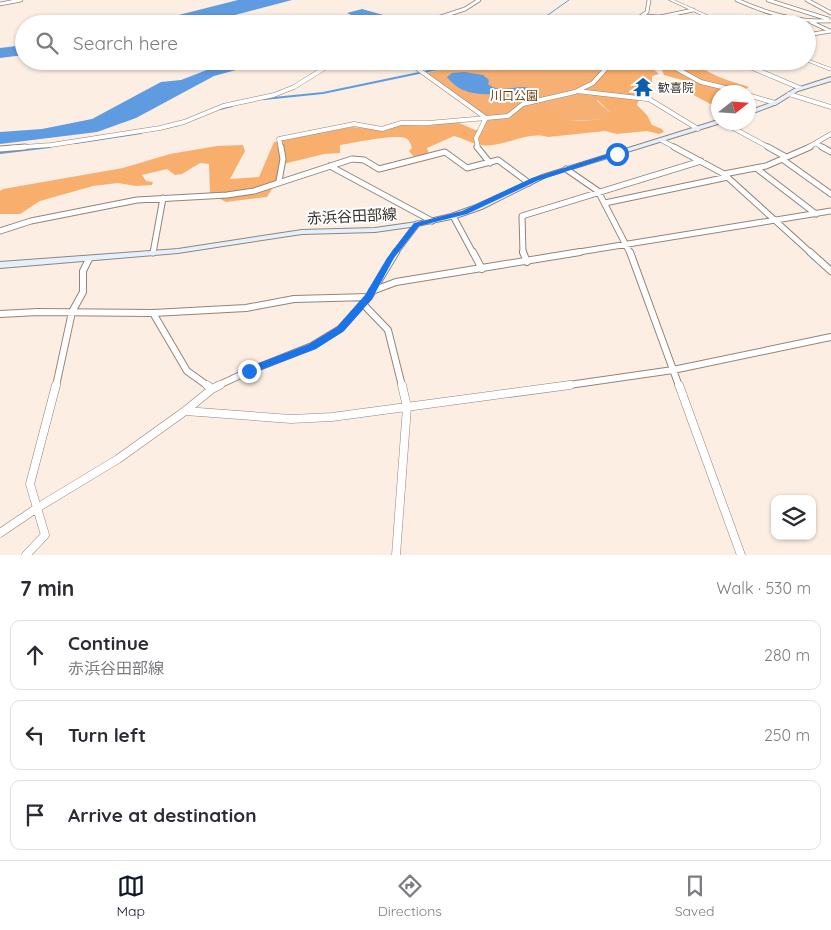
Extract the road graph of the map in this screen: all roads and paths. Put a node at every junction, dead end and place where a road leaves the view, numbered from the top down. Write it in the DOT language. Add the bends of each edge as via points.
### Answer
graph roads {
  1 [pos="20,0"];
  2 [pos="479,0"];
  3 [pos="649,0"];
  4 [pos="671,0"];
  5 [pos="737,0"];
  6 [pos="768,0"];
  7 [pos="807,0"];
  8 [pos="0,4"];
  9 [pos="693,10"];
  10 [pos="831,13"];
  11 [pos="447,15"];
  12 [pos="644,15"];
  13 [pos="666,15"];
  14 [pos="704,15"];
  15 [pos="774,15"];
  16 [pos="815,15"];
  17 [pos="816,15"];
  18 [pos="831,20"];
  19 [pos="816,21"];
  20 [pos="816,24"];
  21 [pos="831,31"];
  22 [pos="816,34"];
  23 [pos="816,64"];
  24 [pos="322,70"];
  25 [pos="419,70"];
  26 [pos="605,70"];
  27 [pos="676,70"];
  28 [pos="757,70"];
  29 [pos="831,70"];
  30 [pos="831,79"];
  31 [pos="711,86"];
  32 [pos="800,88"];
  33 [pos="577,91"];
  34 [pos="789,94"];
  35 [pos="756,97"];
  36 [pos="775,103"];
  37 [pos="831,107"];
  38 [pos="756,110"];
  39 [pos="486,118"];
  40 [pos="711,125"];
  41 [pos="698,129"];
  42 [pos="734,130"];
  43 [pos="831,134"];
  44 [pos="661,140"];
  45 [pos="817,144"];
  46 [pos="0,149"];
  47 [pos="831,152"];
  48 [pos="784,158"];
  49 [pos="701,161"];
  50 [pos="490,163"];
  51 [pos="330,166"];
  52 [pos="756,168"];
  53 [pos="566,169"];
  54 [pos="726,176"];
  55 [pos="280,181"];
  56 [pos="529,182"];
  57 [pos="598,191"];
  58 [pos="831,194"];
  59 [pos="163,198"];
  60 [pos="605,203"];
  61 [pos="831,211"];
  62 [pos="816,214"];
  63 [pos="453,216"];
  64 [pos="432,220"];
  65 [pos="776,220"];
  66 [pos="417,224"];
  67 [pos="0,231"];
  68 [pos="627,245"];
  69 [pos="153,253"];
  70 [pos="89,259"];
  71 [pos="527,262"];
  72 [pos="0,264"];
  73 [pos="482,269"];
  74 [pos="831,270"];
  75 [pos="370,294"];
  76 [pos="364,304"];
  77 [pos="72,312"];
  78 [pos="153,313"];
  79 [pos="0,314"];
  80 [pos="831,337"];
  81 [pos="673,370"];
  82 [pos="212,389"];
  83 [pos="407,407"];
  84 [pos="185,411"];
  85 [pos="37,508"];
  86 [pos="0,533"];
  87 [pos="26,555"];
  88 [pos="396,555"];
  89 [pos="741,555"];
  1 -- 8 [label="street"];
  2 -- 11 [label="street"];
  3 -- 12 [label="street"];
  4 -- 9 [label="street"];
  5 -- 15 [label="street"];
  6 -- 16 [label="street"];
  7 -- 10 [label="street"];
  9 -- 13 [label="street"];
  9 -- 14 [label="street"];
  17 -- 18 [label="street"];
  18 -- 19 [label="street"];
  20 -- 21 [label="street"];
  21 -- 22 [label="street"];
  23 -- 29 [label="street"];
  24 -- 46 [label="street" via="274,95 223,106 160,128 52,145"];
  25 -- 39 [label="street"];
  26 -- 33 [label="street" via="593,83"];
  27 -- 31 [label="street"];
  28 -- 32 [label="street"];
  30 -- 32 [label="main road"];
  32 -- 34 [label="main road"];
  33 -- 39 [label="street" via="523,104 508,116"];
  33 -- 41 [label="street" via="645,97"];
  34 -- 36 [label="main road"];
  34 -- 37 [label="street"];
  35 -- 36 [label="street"];
  36 -- 38 [label="main road"];
  39 -- 50 [label="street" via="474,140 475,146"];
  39 -- 55 [label="street" via="401,123 382,128 354,124 279,139 283,159"];
  40 -- 41 [label="main road, 赤浜谷田部線"];
  41 -- 44 [label="main road, 赤浜谷田部線"];
  42 -- 48 [label="street"];
  43 -- 45 [label="street"];
  44 -- 49 [label="street"];
  44 -- 53 [label="main road, 赤浜谷田部線"];
  45 -- 47 [label="street"];
  45 -- 48 [label="street"];
  48 -- 52 [label="street"];
  48 -- 58 [label="street"];
  49 -- 54 [label="street"];
  49 -- 57 [label="street"];
  50 -- 51 [label="street" via="467,168 445,152 379,169 359,157"];
  50 -- 56 [label="street" via="498,160"];
  51 -- 55 [label="street"];
  51 -- 64 [label="street"];
  52 -- 54 [label="street"];
  52 -- 62 [label="street"];
  53 -- 56 [label="main road, 赤浜谷田部線"];
  53 -- 57 [label="street"];
  54 -- 60 [label="street"];
  54 -- 65 [label="street"];
  55 -- 59 [label="street" via="254,191"];
  56 -- 63 [label="main road, 赤浜谷田部線"];
  57 -- 60 [label="street"];
  57 -- 71 [label="street" via="522,216 523,253"];
  59 -- 67 [label="street" via="56,216"];
  59 -- 69 [label="street"];
  60 -- 68 [label="street"];
  61 -- 62 [label="street"];
  62 -- 65 [label="street"];
  63 -- 64 [label="main road, 赤浜谷田部線"];
  63 -- 73 [label="street"];
  64 -- 66 [label="main road, 赤浜谷田部線"];
  65 -- 68 [label="street"];
  65 -- 74 [label="street"];
  66 -- 69 [label="main road, 赤浜谷田部線" via="375,230 302,232"];
  66 -- 75 [label="street" via="391,258"];
  68 -- 71 [label="street"];
  68 -- 81 [label="street"];
  69 -- 70 [label="main road, 赤浜谷田部線"];
  70 -- 72 [label="main road, 赤浜谷田部線"];
  70 -- 77 [label="street" via="83,271 83,292"];
  71 -- 73 [label="street"];
  73 -- 75 [label="street" via="396,282"];
  75 -- 76 [label="street"];
  75 -- 78 [label="street" via="294,299 246,308"];
  76 -- 82 [label="street" via="340,329 319,343"];
  76 -- 83 [label="street" via="388,330"];
  77 -- 78 [label="street"];
  77 -- 79 [label="street"];
  77 -- 85 [label="street" via="30,484"];
  78 -- 82 [label="street" via="186,372"];
  80 -- 81 [label="street"];
  81 -- 83 [label="street"];
  81 -- 89 [label="street"];
  82 -- 84 [label="street"];
  83 -- 84 [label="street" via="291,419"];
  83 -- 88 [label="street"];
  84 -- 85 [label="street" via="118,459"];
  85 -- 86 [label="street"];
  85 -- 87 [label="street" via="45,535"];
}
